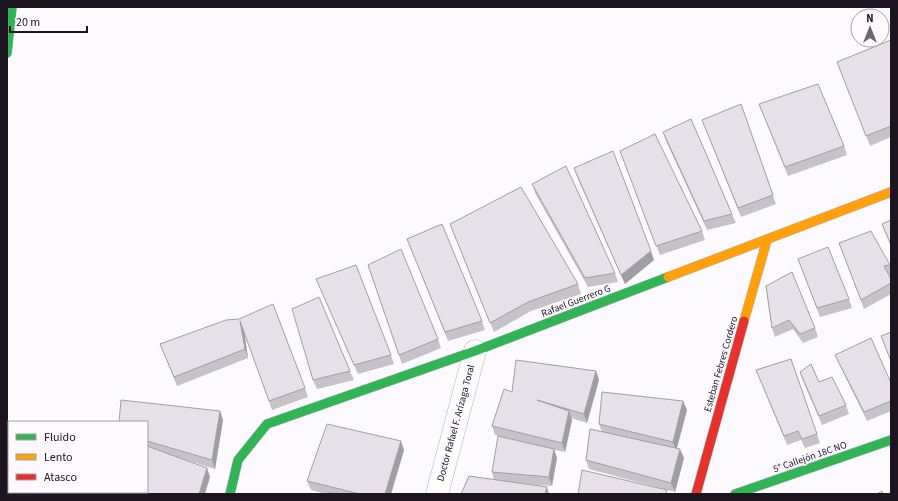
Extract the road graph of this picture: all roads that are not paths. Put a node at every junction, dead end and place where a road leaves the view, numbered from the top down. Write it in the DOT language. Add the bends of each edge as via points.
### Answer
graph roads {
  1 [pos="12,7"];
  2 [pos="7,53"];
  3 [pos="891,192"];
  4 [pos="767,240"];
  5 [pos="475,351"];
  6 [pos="891,440"];
  7 [pos="230,494"];
  8 [pos="437,494"];
  9 [pos="696,494"];
  10 [pos="735,494"];
  1 -- 2 [label="main road"];
  3 -- 4 [label="main road, Rafael Guerrero G"];
  4 -- 5 [label="main road, Rafael Guerrero G"];
  4 -- 9 [label="main road, Esteban Febres Cordero"];
  5 -- 7 [label="main road, Rafael Guerrero G" via="267,424 238,460"];
  5 -- 8 [label="street, Doctor Rafael F. Arízaga Toral"];
  6 -- 10 [label="main road, 5° Callejón 18C NO"];
}
